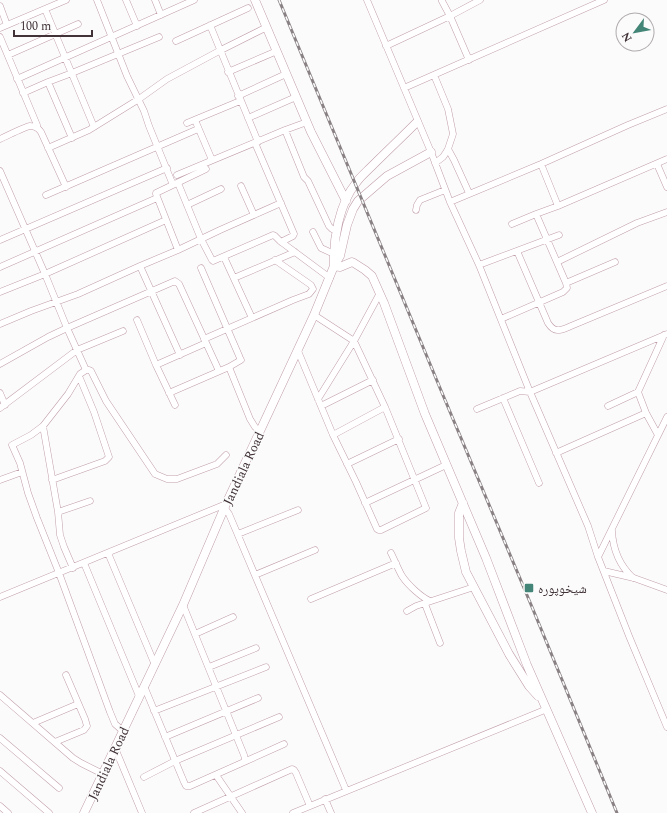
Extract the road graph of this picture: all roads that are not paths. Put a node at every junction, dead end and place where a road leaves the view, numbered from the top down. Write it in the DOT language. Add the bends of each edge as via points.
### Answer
graph roads {
  1 [pos="65,0"];
  2 [pos="97,0"];
  3 [pos="126,0"];
  4 [pos="155,0"];
  5 [pos="194,0"];
  6 [pos="255,0"];
  7 [pos="368,0"];
  8 [pos="480,0"];
  9 [pos="604,0"];
  10 [pos="442,1"];
  11 [pos="184,2"];
  12 [pos="0,6"];
  13 [pos="248,8"];
  14 [pos="45,9"];
  15 [pos="161,15"];
  16 [pos="450,16"];
  17 [pos="78,24"];
  18 [pos="7,25"];
  19 [pos="136,26"];
  20 [pos="210,26"];
  21 [pos="0,28"];
  22 [pos="267,28"];
  23 [pos="55,34"];
  24 [pos="0,37"];
  25 [pos="111,37"];
  26 [pos="160,37"];
  27 [pos="176,41"];
  28 [pos="386,46"];
  29 [pos="219,50"];
  30 [pos="277,52"];
  31 [pos="118,54"];
  32 [pos="8,55"];
  33 [pos="65,57"];
  34 [pos="469,60"];
  35 [pos="228,72"];
  36 [pos="72,73"];
  37 [pos="286,74"];
  38 [pos="434,75"];
  39 [pos="17,79"];
  40 [pos="48,82"];
  41 [pos="404,88"];
  42 [pos="23,93"];
  43 [pos="296,97"];
  44 [pos="239,98"];
  45 [pos="139,99"];
  46 [pos="667,109"];
  47 [pos="248,118"];
  48 [pos="194,120"];
  49 [pos="307,122"];
  50 [pos="417,122"];
  51 [pos="187,123"];
  52 [pos="94,127"];
  53 [pos="37,128"];
  54 [pos="198,129"];
  55 [pos="285,130"];
  56 [pos="72,138"];
  57 [pos="0,140"];
  58 [pos="256,142"];
  59 [pos="158,146"];
  60 [pos="48,148"];
  61 [pos="448,149"];
  62 [pos="431,152"];
  63 [pos="667,159"];
  64 [pos="212,160"];
  65 [pos="435,163"];
  66 [pos="541,164"];
  67 [pos="657,164"];
  68 [pos="167,168"];
  69 [pos="206,169"];
  70 [pos="0,171"];
  71 [pos="177,175"];
  72 [pos="176,184"];
  73 [pos="241,186"];
  74 [pos="66,187"];
  75 [pos="667,187"];
  76 [pos="221,189"];
  77 [pos="446,190"];
  78 [pos="469,193"];
  79 [pos="46,195"];
  80 [pos="157,198"];
  81 [pos="346,201"];
  82 [pos="450,202"];
  83 [pos="281,203"];
  84 [pos="187,205"];
  85 [pos="558,206"];
  86 [pos="416,210"];
  87 [pos="667,212"];
  88 [pos="536,214"];
  89 [pos="254,215"];
  90 [pos="166,220"];
  91 [pos="512,224"];
  92 [pos="25,229"];
  93 [pos="337,230"];
  94 [pos="313,232"];
  95 [pos="559,235"];
  96 [pos="201,239"];
  97 [pos="547,239"];
  98 [pos="0,240"];
  99 [pos="281,242"];
  100 [pos="178,250"];
  101 [pos="517,251"];
  102 [pos="35,252"];
  103 [pos="295,252"];
  104 [pos="334,254"];
  105 [pos="224,257"];
  106 [pos="275,260"];
  107 [pos="557,262"];
  108 [pos="615,262"];
  109 [pos="479,265"];
  110 [pos="140,266"];
  111 [pos="334,266"];
  112 [pos="0,267"];
  113 [pos="201,268"];
  114 [pos="45,274"];
  115 [pos="234,278"];
  116 [pos="330,278"];
  117 [pos="566,283"];
  118 [pos="667,286"];
  119 [pos="151,291"];
  120 [pos="0,292"];
  121 [pos="380,293"];
  122 [pos="56,301"];
  123 [pos="540,302"];
  124 [pos="314,315"];
  125 [pos="252,318"];
  126 [pos="501,319"];
  127 [pos="136,320"];
  128 [pos="0,324"];
  129 [pos="67,328"];
  130 [pos="227,329"];
  131 [pos="123,332"];
  132 [pos="665,335"];
  133 [pos="205,341"];
  134 [pos="354,341"];
  135 [pos="77,350"];
  136 [pos="298,351"];
  137 [pos="180,355"];
  138 [pos="0,364"];
  139 [pos="156,365"];
  140 [pos="229,367"];
  141 [pos="86,370"];
  142 [pos="219,371"];
  143 [pos="79,376"];
  144 [pos="373,380"];
  145 [pos="169,392"];
  146 [pos="530,392"];
  147 [pos="638,392"];
  148 [pos="0,393"];
  149 [pos="318,398"];
  150 [pos="503,398"];
  151 [pos="175,405"];
  152 [pos="321,406"];
  153 [pos="608,406"];
  154 [pos="3,407"];
  155 [pos="385,407"];
  156 [pos="477,409"];
  157 [pos="646,413"];
  158 [pos="667,417"];
  159 [pos="43,426"];
  160 [pos="260,431"];
  161 [pos="333,435"];
  162 [pos="658,435"];
  163 [pos="399,439"];
  164 [pos="556,453"];
  165 [pos="226,455"];
  166 [pos="347,464"];
  167 [pos="446,465"];
  168 [pos="22,472"];
  169 [pos="415,479"];
  170 [pos="0,480"];
  171 [pos="52,480"];
  172 [pos="539,483"];
  173 [pos="90,502"];
  174 [pos="366,503"];
  175 [pos="463,503"];
  176 [pos="225,506"];
  177 [pos="298,510"];
  178 [pos="58,512"];
  179 [pos="612,530"];
  180 [pos="238,534"];
  181 [pos="315,550"];
  182 [pos="108,553"];
  183 [pos="391,553"];
  184 [pos="598,557"];
  185 [pos="84,563"];
  186 [pos="396,563"];
  187 [pos="73,568"];
  188 [pos="604,572"];
  189 [pos="59,573"];
  190 [pos="255,575"];
  191 [pos="634,578"];
  192 [pos="474,587"];
  193 [pos="667,590"];
  194 [pos="0,597"];
  195 [pos="311,599"];
  196 [pos="427,603"];
  197 [pos="183,605"];
  198 [pos="407,611"];
  199 [pos="233,617"];
  200 [pos="195,634"];
  201 [pos="440,643"];
  202 [pos="256,648"];
  203 [pos="155,665"];
  204 [pos="209,667"];
  205 [pos="266,667"];
  206 [pos="66,675"];
  207 [pos="144,686"];
  208 [pos="217,687"];
  209 [pos="0,695"];
  210 [pos="140,696"];
  211 [pos="258,698"];
  212 [pos="7,701"];
  213 [pos="0,704"];
  214 [pos="78,704"];
  215 [pos="545,705"];
  216 [pos="154,711"];
  217 [pos="227,711"];
  218 [pos="279,716"];
  219 [pos="33,724"];
  220 [pos="667,727"];
  221 [pos="123,731"];
  222 [pos="236,735"];
  223 [pos="165,736"];
  224 [pos="0,738"];
  225 [pos="55,742"];
  226 [pos="284,744"];
  227 [pos="115,748"];
  228 [pos="175,761"];
  229 [pos="244,762"];
  230 [pos="0,771"];
  231 [pos="103,774"];
  232 [pos="216,775"];
  233 [pos="144,777"];
  234 [pos="59,788"];
  235 [pos="346,790"];
  236 [pos="231,797"];
  237 [pos="325,799"];
  238 [pos="0,806"];
  239 [pos="310,806"];
  240 [pos="297,812"];
  241 [pos="8,813"];
  242 [pos="49,813"];
  243 [pos="84,813"];
  244 [pos="142,813"];
  245 [pos="194,813"];
  246 [pos="242,813"];
  247 [pos="331,813"];
  248 [pos="592,813"];
  1 -- 14 [label="street"];
  2 -- 25 [label="street"];
  3 -- 19 [label="street"];
  4 -- 15 [label="street"];
  5 -- 11 [label="street"];
  6 -- 22 [label="street"];
  7 -- 28 [label="street"];
  8 -- 16 [label="street"];
  9 -- 34 [label="street"];
  10 -- 16 [label="street"];
  11 -- 15 [label="street"];
  12 -- 18 [label="street"];
  13 -- 20 [label="street"];
  14 -- 18 [label="street"];
  14 -- 23 [label="street"];
  15 -- 19 [label="street"];
  16 -- 28 [label="street"];
  16 -- 34 [label="street"];
  17 -- 23 [label="street"];
  18 -- 21 [label="street"];
  19 -- 25 [label="street"];
  20 -- 27 [label="street"];
  20 -- 29 [label="street"];
  22 -- 29 [label="street"];
  22 -- 30 [label="street"];
  23 -- 32 [label="street"];
  23 -- 33 [label="street"];
  24 -- 32 [label="street"];
  25 -- 31 [label="street"];
  25 -- 33 [label="street"];
  26 -- 31 [label="street"];
  28 -- 41 [label="street"];
  29 -- 35 [label="street"];
  29 -- 45 [label="street" via="167,79"];
  30 -- 35 [label="street"];
  30 -- 37 [label="street"];
  31 -- 36 [label="street"];
  31 -- 45 [label="street"];
  32 -- 39 [label="street"];
  33 -- 36 [label="street"];
  33 -- 39 [label="street"];
  34 -- 38 [label="street"];
  35 -- 44 [label="street"];
  36 -- 40 [label="street"];
  36 -- 52 [label="street"];
  37 -- 43 [label="street"];
  37 -- 44 [label="street"];
  38 -- 41 [label="street"];
  38 -- 61 [label="street" via="448,109 453,134"];
  39 -- 42 [label="street"];
  40 -- 42 [label="street"];
  40 -- 56 [label="street"];
  41 -- 50 [label="street"];
  42 -- 53 [label="street"];
  43 -- 47 [label="street"];
  43 -- 49 [label="street"];
  44 -- 47 [label="street"];
  44 -- 48 [label="street"];
  45 -- 52 [label="street"];
  45 -- 59 [label="street"];
  46 -- 66 [label="street"];
  47 -- 58 [label="street"];
  48 -- 51 [label="street"];
  48 -- 54 [label="street"];
  49 -- 55 [label="street"];
  49 -- 81 [label="street"];
  50 -- 62 [label="street"];
  50 -- 81 [label="street" via="355,184"];
  52 -- 56 [label="street"];
  53 -- 57 [label="street" via="28,126"];
  53 -- 60 [label="street"];
  54 -- 59 [label="street"];
  54 -- 64 [label="street"];
  55 -- 58 [label="street"];
  55 -- 93 [label="street" via="304,177 308,180 329,226"];
  56 -- 60 [label="street"];
  58 -- 64 [label="street"];
  58 -- 83 [label="street"];
  59 -- 68 [label="street"];
  59 -- 74 [label="street"];
  60 -- 74 [label="street"];
  61 -- 65 [label="street"];
  61 -- 78 [label="street"];
  62 -- 65 [label="street"];
  62 -- 111 [label="street, Jandiala Road" via="388,176 358,201 347,225 340,256"];
  63 -- 67 [label="street"];
  64 -- 71 [label="street"];
  65 -- 77 [label="street"];
  66 -- 78 [label="street"];
  66 -- 85 [label="street"];
  67 -- 75 [label="street"];
  67 -- 85 [label="street"];
  68 -- 72 [label="street"];
  68 -- 92 [label="street"];
  69 -- 72 [label="street"];
  70 -- 92 [label="street"];
  72 -- 80 [label="street" via="158,192"];
  72 -- 84 [label="street"];
  73 -- 89 [label="street"];
  74 -- 79 [label="street"];
  76 -- 84 [label="street"];
  77 -- 82 [label="street"];
  77 -- 86 [label="street" via="420,200"];
  78 -- 82 [label="street"];
  80 -- 90 [label="street"];
  80 -- 102 [label="street"];
  81 -- 93 [label="street"];
  82 -- 109 [label="street"];
  83 -- 89 [label="street"];
  83 -- 99 [label="street" via="294,234"];
  84 -- 96 [label="street"];
  85 -- 88 [label="street"];
  87 -- 107 [label="street" via="637,222"];
  88 -- 91 [label="street"];
  88 -- 97 [label="street"];
  89 -- 96 [label="street"];
  90 -- 100 [label="street"];
  90 -- 114 [label="street"];
  92 -- 98 [label="street"];
  92 -- 102 [label="street"];
  93 -- 104 [label="street"];
  94 -- 104 [label="street" via="321,248"];
  95 -- 97 [label="street"];
  96 -- 100 [label="street"];
  96 -- 105 [label="street" via="213,261"];
  97 -- 101 [label="street"];
  97 -- 107 [label="street"];
  99 -- 103 [label="street"];
  99 -- 105 [label="street" via="272,235"];
  100 -- 110 [label="street"];
  101 -- 109 [label="street"];
  101 -- 123 [label="street"];
  102 -- 112 [label="street"];
  102 -- 114 [label="street"];
  103 -- 106 [label="street"];
  103 -- 116 [label="street"];
  104 -- 111 [label="street"];
  105 -- 115 [label="street"];
  106 -- 115 [label="street"];
  106 -- 125 [label="street" via="313,288 309,294"];
  107 -- 117 [label="street"];
  108 -- 117 [label="street"];
  109 -- 126 [label="street"];
  110 -- 119 [label="street"];
  110 -- 122 [label="street"];
  111 -- 116 [label="street, Jandiala Road"];
  111 -- 121 [label="street" via="340,267 352,262 372,276"];
  113 -- 130 [label="street"];
  114 -- 120 [label="street"];
  114 -- 122 [label="street"];
  115 -- 125 [label="street"];
  116 -- 124 [label="street, Jandiala Road"];
  117 -- 123 [label="street" via="567,288 563,292"];
  118 -- 123 [label="street" via="561,330 550,327"];
  119 -- 129 [label="street"];
  119 -- 133 [label="street" via="177,282"];
  119 -- 137 [label="street"];
  121 -- 134 [label="street"];
  121 -- 167 [label="street"];
  122 -- 128 [label="street"];
  122 -- 129 [label="street"];
  123 -- 126 [label="street"];
  124 -- 134 [label="street"];
  124 -- 136 [label="street, Jandiala Road"];
  125 -- 130 [label="street"];
  126 -- 146 [label="street"];
  127 -- 139 [label="street"];
  129 -- 135 [label="street"];
  129 -- 138 [label="street"];
  130 -- 133 [label="street"];
  130 -- 140 [label="street" via="241,359"];
  131 -- 135 [label="street"];
  132 -- 146 [label="street"];
  132 -- 147 [label="street"];
  133 -- 137 [label="street"];
  133 -- 142 [label="street"];
  134 -- 144 [label="street"];
  134 -- 149 [label="street"];
  135 -- 141 [label="street"];
  135 -- 154 [label="street"];
  136 -- 149 [label="street"];
  136 -- 160 [label="street, Jandiala Road"];
  137 -- 139 [label="street"];
  139 -- 145 [label="street"];
  140 -- 142 [label="street"];
  140 -- 160 [label="street" via="250,419"];
  141 -- 143 [label="street"];
  141 -- 165 [label="street" via="91,371 106,401 154,473 167,479 177,479 217,464"];
  142 -- 145 [label="street"];
  143 -- 159 [label="street"];
  143 -- 171 [label="street" via="109,457 105,461"];
  144 -- 152 [label="street"];
  144 -- 155 [label="street"];
  145 -- 151 [label="street"];
  146 -- 150 [label="street" via="520,391"];
  146 -- 164 [label="street"];
  147 -- 153 [label="street"];
  147 -- 157 [label="street"];
  148 -- 154 [label="street"];
  149 -- 152 [label="street"];
  150 -- 156 [label="street"];
  150 -- 172 [label="street"];
  152 -- 161 [label="street"];
  155 -- 161 [label="street"];
  155 -- 163 [label="street"];
  157 -- 162 [label="street"];
  157 -- 164 [label="street"];
  158 -- 162 [label="street"];
  159 -- 168 [label="street" via="12,445"];
  159 -- 171 [label="street"];
  160 -- 176 [label="street, Jandiala Road"];
  161 -- 166 [label="street"];
  162 -- 179 [label="street"];
  163 -- 166 [label="street"];
  163 -- 169 [label="street"];
  164 -- 184 [label="street" via="588,526"];
  166 -- 174 [label="street"];
  167 -- 169 [label="street"];
  167 -- 175 [label="street"];
  168 -- 170 [label="street"];
  168 -- 189 [label="street"];
  169 -- 174 [label="street"];
  169 -- 174 [label="street" via="426,508 407,518 379,530"];
  171 -- 178 [label="street"];
  173 -- 178 [label="street"];
  175 -- 192 [label="street" via="459,513 458,538 466,572"];
  175 -- 215 [label="street"];
  176 -- 180 [label="street"];
  176 -- 182 [label="street"];
  176 -- 197 [label="street, Jandiala Road"];
  177 -- 180 [label="street"];
  178 -- 187 [label="street" via="60,535"];
  179 -- 184 [label="street"];
  179 -- 191 [label="street" via="617,558 622,567"];
  180 -- 190 [label="street"];
  181 -- 190 [label="street"];
  182 -- 185 [label="street"];
  182 -- 203 [label="street"];
  183 -- 186 [label="street"];
  184 -- 188 [label="street"];
  185 -- 187 [label="street"];
  185 -- 210 [label="street"];
  186 -- 195 [label="street"];
  186 -- 196 [label="street" via="404,578"];
  187 -- 189 [label="street"];
  188 -- 191 [label="street"];
  188 -- 220 [label="street"];
  189 -- 194 [label="street"];
  189 -- 221 [label="street" via="110,712 115,724"];
  190 -- 235 [label="street"];
  191 -- 193 [label="street"];
  192 -- 196 [label="street"];
  192 -- 215 [label="street" via="508,654"];
  196 -- 198 [label="street"];
  196 -- 201 [label="street"];
  197 -- 200 [label="street"];
  197 -- 203 [label="street, Jandiala Road"];
  199 -- 200 [label="street"];
  200 -- 204 [label="street"];
  202 -- 204 [label="street"];
  203 -- 207 [label="street, Jandiala Road"];
  204 -- 208 [label="street"];
  205 -- 208 [label="street"];
  206 -- 214 [label="street"];
  207 -- 210 [label="street, Jandiala Road"];
  207 -- 216 [label="street"];
  208 -- 216 [label="street"];
  208 -- 217 [label="street"];
  209 -- 212 [label="street"];
  210 -- 221 [label="street, Jandiala Road"];
  211 -- 217 [label="street"];
  212 -- 213 [label="street"];
  212 -- 219 [label="street"];
  214 -- 219 [label="street"];
  214 -- 225 [label="street" via="86,728"];
  215 -- 235 [label="street"];
  215 -- 248 [label="street"];
  216 -- 223 [label="street"];
  217 -- 222 [label="street"];
  217 -- 223 [label="street"];
  218 -- 222 [label="street"];
  219 -- 225 [label="street"];
  221 -- 227 [label="street, Jandiala Road"];
  222 -- 228 [label="street"];
  222 -- 229 [label="street"];
  223 -- 228 [label="street"];
  224 -- 234 [label="street"];
  225 -- 231 [label="street" via="81,764"];
  226 -- 229 [label="street"];
  227 -- 231 [label="street, Jandiala Road"];
  227 -- 244 [label="street"];
  228 -- 232 [label="street" via="186,786"];
  228 -- 233 [label="street"];
  229 -- 232 [label="street"];
  230 -- 242 [label="street"];
  231 -- 243 [label="street, Jandiala Road"];
  232 -- 236 [label="street"];
  235 -- 237 [label="street"];
  236 -- 239 [label="street" via="293,769"];
  236 -- 245 [label="street"];
  236 -- 246 [label="street"];
  237 -- 239 [label="street"];
  237 -- 247 [label="street"];
  238 -- 241 [label="street"];
  239 -- 240 [label="street"];
}
